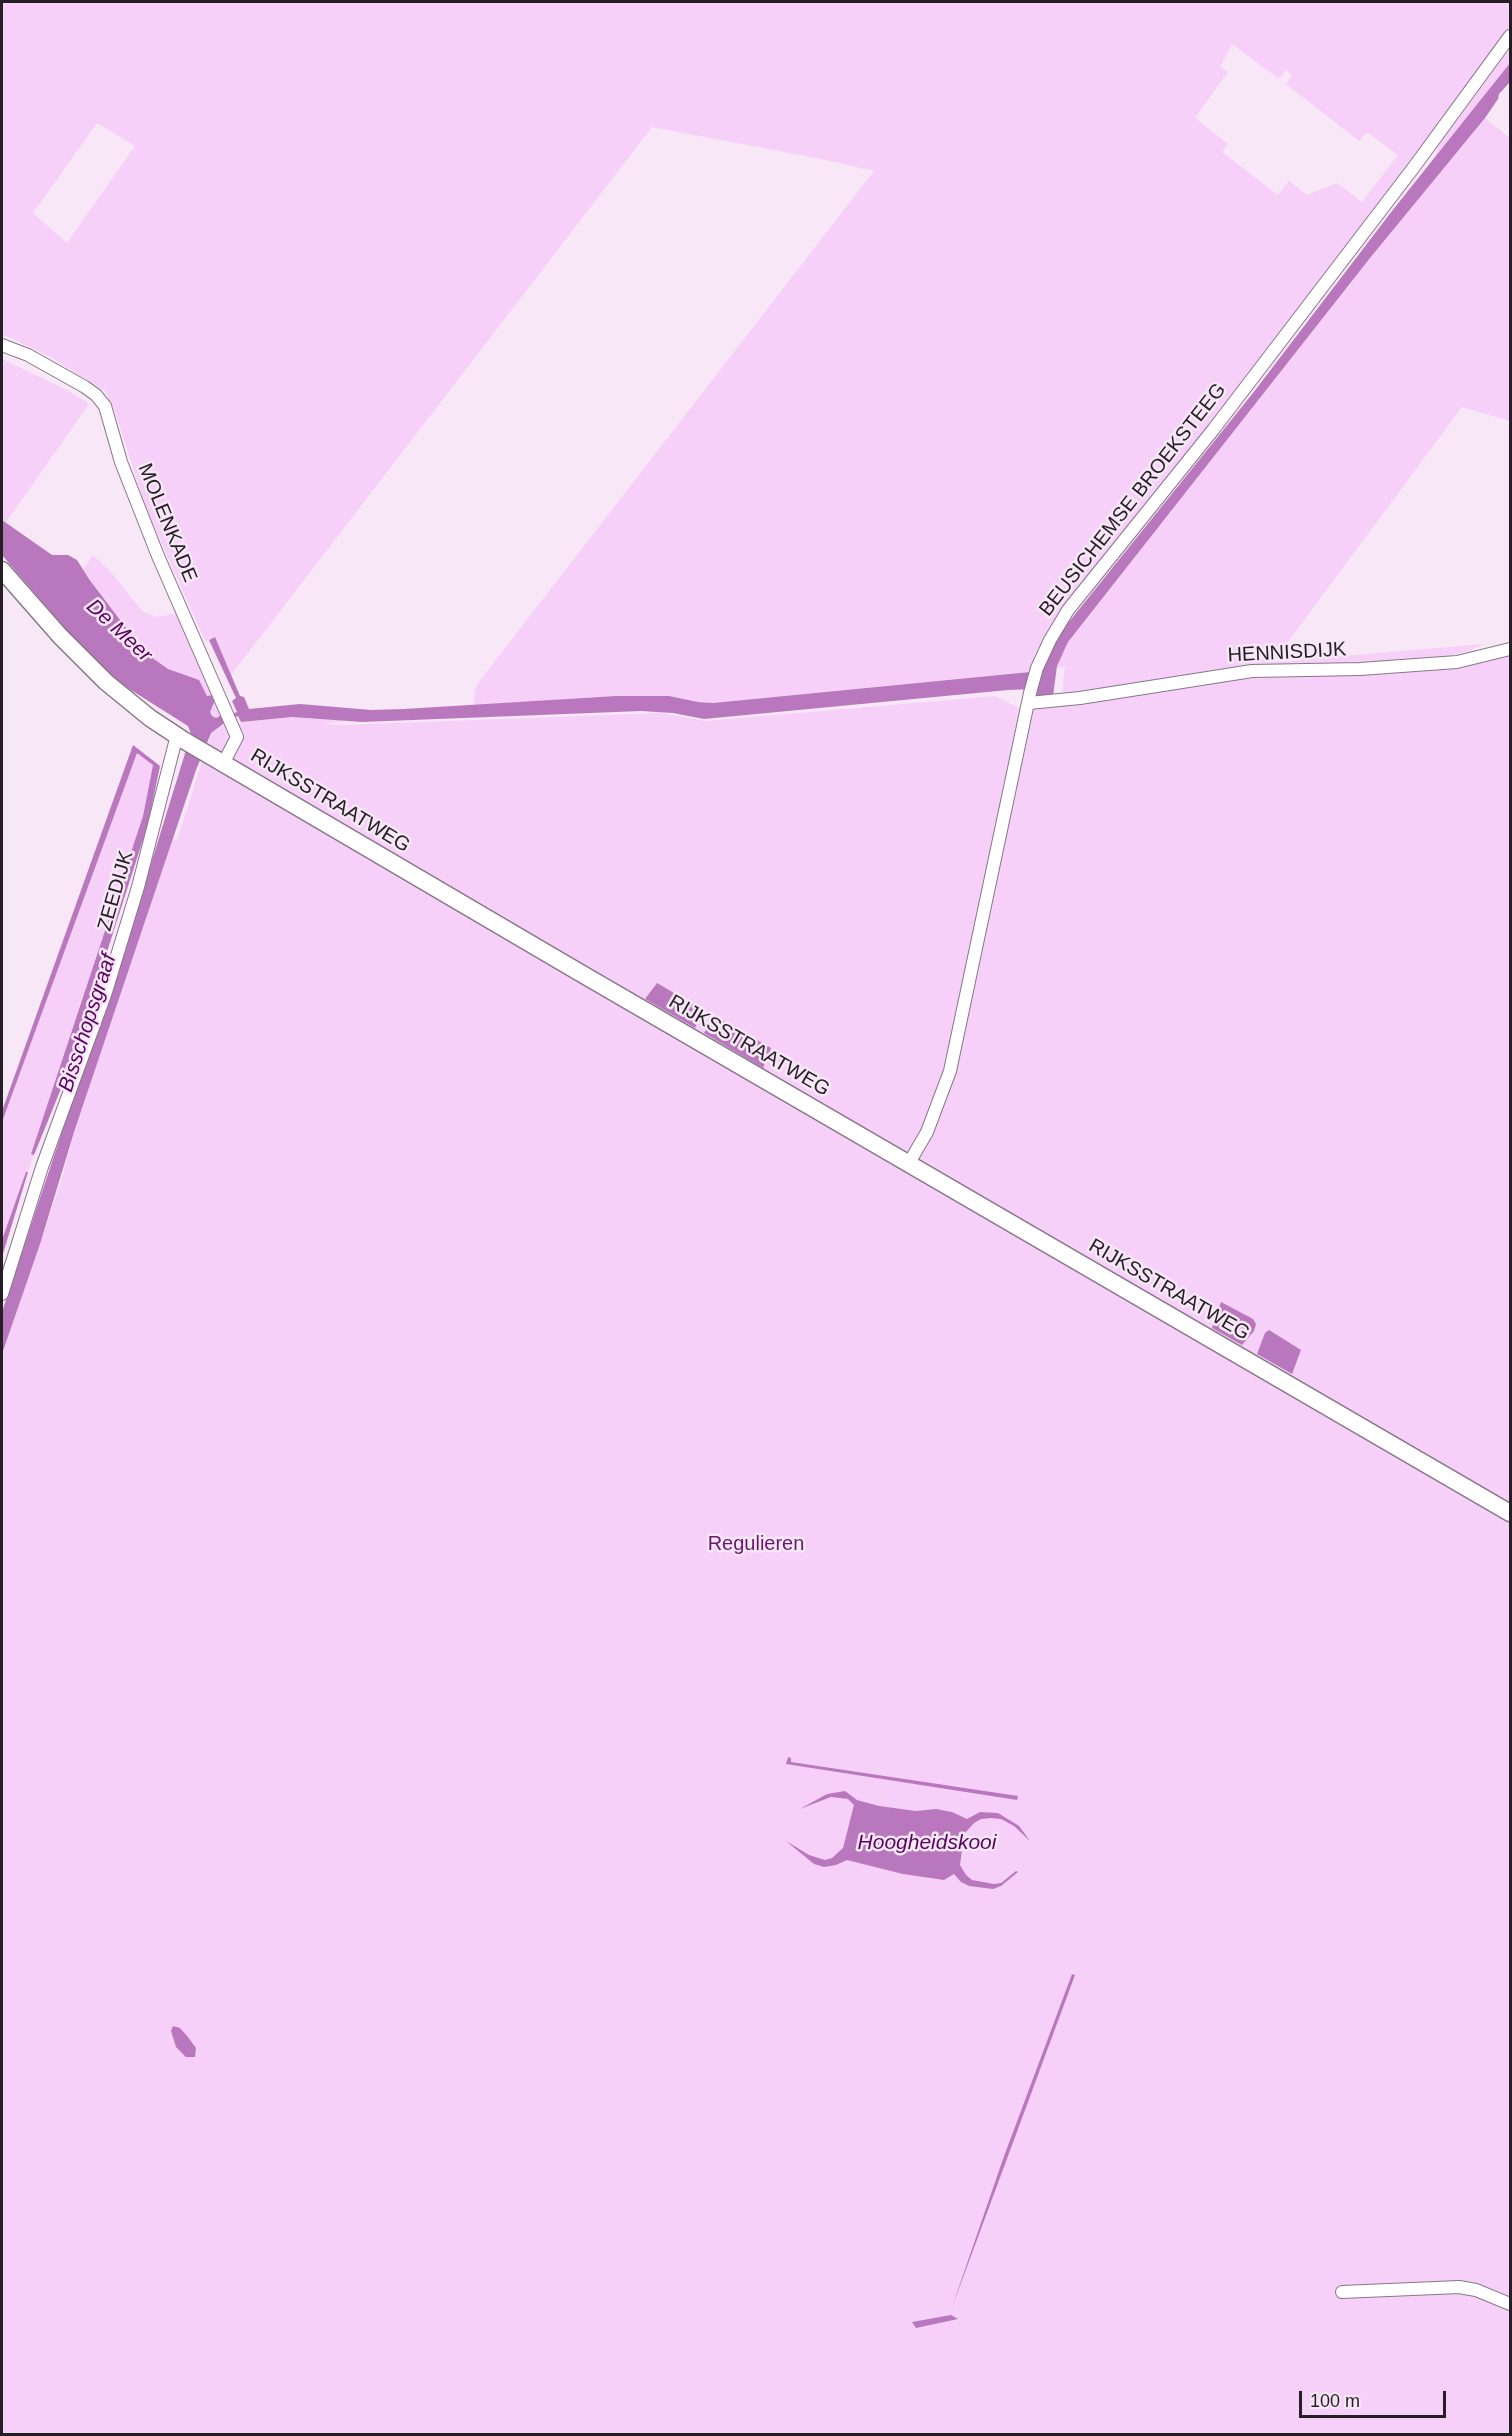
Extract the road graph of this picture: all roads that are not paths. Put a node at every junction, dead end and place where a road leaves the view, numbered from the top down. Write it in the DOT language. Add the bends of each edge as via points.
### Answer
graph roads {
  1 [pos="1510,36"];
  2 [pos="2,345"];
  3 [pos="2,570"];
  4 [pos="1510,649"];
  5 [pos="1030,698"];
  6 [pos="181,738"];
  7 [pos="224,762"];
  8 [pos="909,1163"];
  9 [pos="2,1294"];
  10 [pos="1510,1513"];
  11 [pos="1342,2292"];
  12 [pos="1510,2304"];
  1 -- 5 [label="street, BEUSICHEMSE BROEKSTEEG" via="1213,430 1068,610 1037,668"];
  2 -- 7 [label="street, MOLENKADE" via="85,387 105,406 121,462 158,556 237,737"];
  3 -- 6 [label="main road, RIJKSSTRAATWEG" via="106,682"];
  4 -- 5 [label="street, HENNISDIJK" via="1457,662 1252,671 1080,698"];
  5 -- 8 [label="street, BEUSICHEMSE BROEKSTEEG" via="950,1071 927,1132"];
  6 -- 7 [label="main road, RIJKSSTRAATWEG"];
  6 -- 9 [label="street, ZEEDIJK" via="105,994 42,1167"];
  7 -- 8 [label="main road, RIJKSSTRAATWEG"];
  8 -- 10 [label="main road, RIJKSSTRAATWEG"];
  11 -- 12 [label="street" via="1459,2288 1476,2290"];
}
